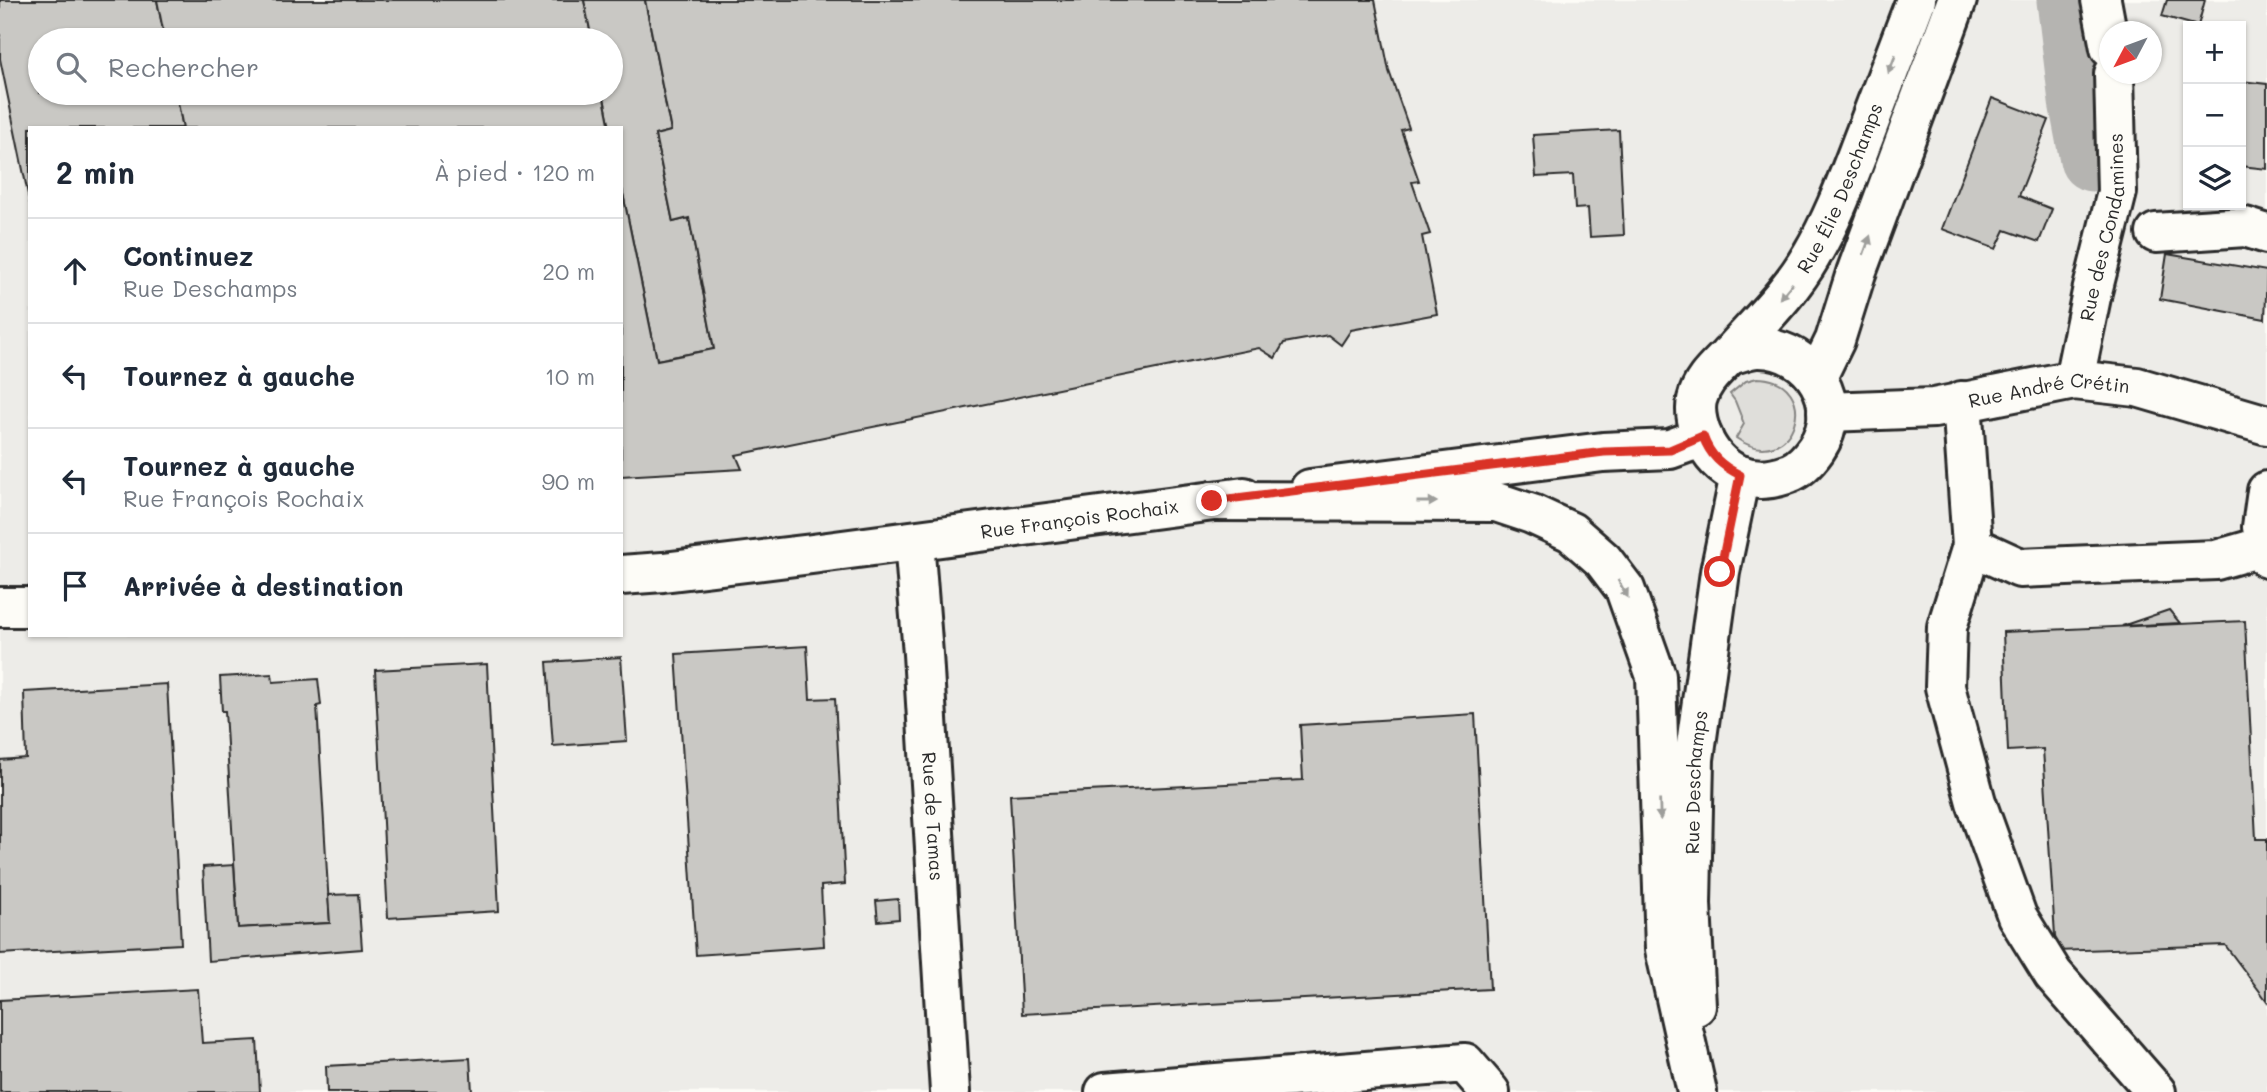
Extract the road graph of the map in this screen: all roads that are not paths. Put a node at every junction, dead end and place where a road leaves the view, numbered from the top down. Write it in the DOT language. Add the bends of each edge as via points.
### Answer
graph roads {
  1 [pos="1916,0"];
  2 [pos="1957,0"];
  3 [pos="2101,0"];
  4 [pos="2104,21"];
  5 [pos="2114,84"];
  6 [pos="2156,233"];
  7 [pos="2267,234"];
  8 [pos="1729,355"];
  9 [pos="2074,380"];
  10 [pos="1822,395"];
  11 [pos="1962,401"];
  12 [pos="2267,425"];
  13 [pos="1703,436"];
  14 [pos="1740,475"];
  15 [pos="2267,491"];
  16 [pos="1212,501"];
  17 [pos="914,541"];
  18 [pos="1972,546"];
  19 [pos="2266,552"];
  20 [pos="623,575"];
  21 [pos="0,607"];
  22 [pos="28,607"];
  23 [pos="950,1092"];
  24 [pos="1105,1092"];
  25 [pos="1490,1092"];
  26 [pos="1697,1092"];
  27 [pos="1706,1092"];
  28 [pos="2156,1092"];
  1 -- 8 [label="main road, Rue Élie Deschamps, one-way" via="1846,183 1812,255 1791,286"];
  10 -- 2 [label="main road, Rue Élie Deschamps, one-way" via="1856,273"];
  3 -- 4 [label="main road"];
  5 -- 9 [label="main road, Rue des Condamines" via="2117,192"];
  6 -- 7 [label="main road" via="2245,227"];
  8 -- 10 [label="main road" via="1756,347 1779,350 1801,360"];
  8 -- 13 [label="main road" via="1712,370 1697,400 1697,423"];
  9 -- 11 [label="main road, Rue André Crétin"];
  9 -- 12 [label="main road, Rue André Crétin" via="2137,387"];
  10 -- 11 [label="main road, Rue André Crétin" via="1934,408"];
  10 -- 14 [label="main road" via="1827,426 1809,460 1790,473 1763,479"];
  11 -- 18 [label="main road"];
  13 -- 14 [label="main road" via="1709,452"];
  13 -- 16 [label="main road, Rue François Rochaix" via="1670,450 1604,452"];
  14 -- 27 [label="main road, Rue Deschamps" via="1720,572 1694,759 1691,904"];
  15 -- 19 [label="main road" via="2262,527"];
  16 -- 17 [label="main road, Rue François Rochaix"];
  16 -- 26 [label="main road, one-way" via="1496,502 1571,532 1603,560 1625,589 1656,676 1665,949"];
  17 -- 20 [label="main road, Rue François Rochaix"];
  17 -- 23 [label="main road, Rue de Tamas"];
  18 -- 19 [label="main road" via="2020,568 2216,560"];
  18 -- 28 [label="main road" via="1947,627 1945,687 1976,802 2017,916 2053,974"];
  21 -- 22 [label="main road"];
  24 -- 25 [label="main road" via="1465,1063"];
}
